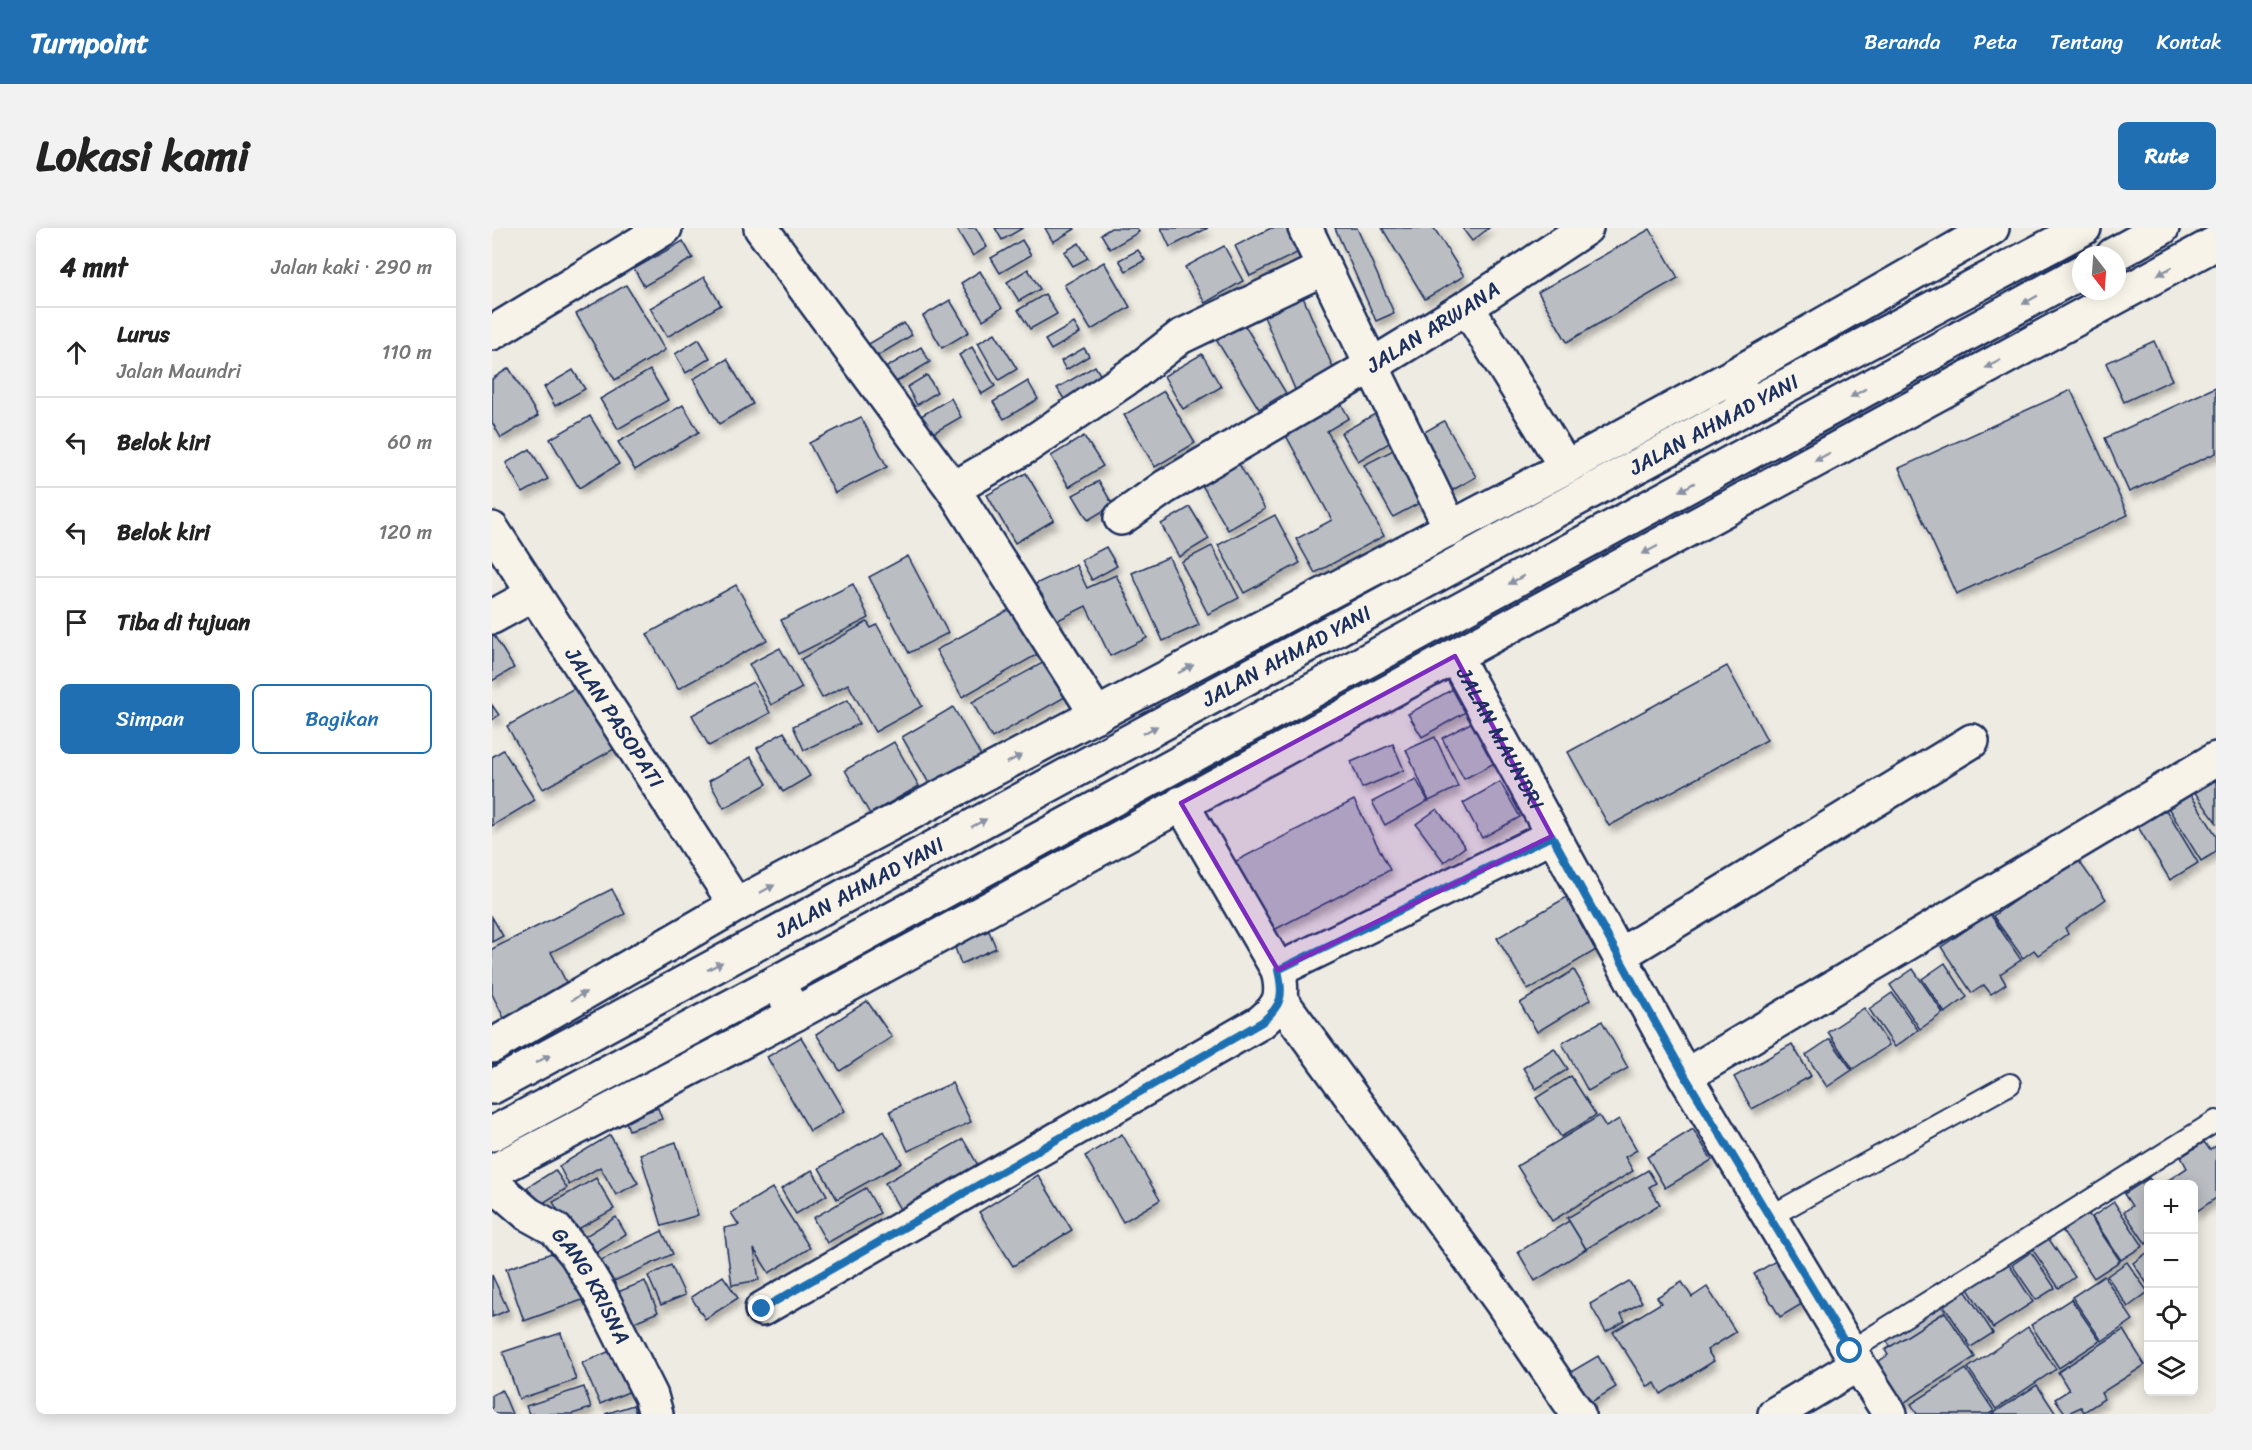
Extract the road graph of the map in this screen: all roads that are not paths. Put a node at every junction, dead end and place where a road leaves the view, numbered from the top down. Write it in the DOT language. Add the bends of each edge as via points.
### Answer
graph roads {
  1 [pos="665,228"];
  2 [pos="761,228"];
  3 [pos="1305,228"];
  4 [pos="1586,228"];
  5 [pos="1992,228"];
  6 [pos="2084,228"];
  7 [pos="2162,228"];
  8 [pos="2216,243"];
  9 [pos="2126,248"];
  10 [pos="1324,268"];
  11 [pos="2072,277"];
  12 [pos="1467,307"];
  13 [pos="492,333"];
  14 [pos="1371,366"];
  15 [pos="1733,376"];
  16 [pos="1750,405"];
  17 [pos="1566,467"];
  18 [pos="953,489"];
  19 [pos="1121,518"];
  20 [pos="492,529"];
  21 [pos="1451,529"];
  22 [pos="534,594"];
  23 [pos="492,617"];
  24 [pos="1455,656"];
  25 [pos="1097,716"];
  26 [pos="1972,741"];
  27 [pos="2216,759"];
  28 [pos="1181,803"];
  29 [pos="1552,836"];
  30 [pos="736,905"];
  31 [pos="1620,955"];
  32 [pos="777,982"];
  33 [pos="1279,984"];
  34 [pos="795,1014"];
  35 [pos="492,1046"];
  36 [pos="1685,1076"];
  37 [pos="2010,1084"];
  38 [pos="492,1087"];
  39 [pos="2216,1121"];
  40 [pos="492,1134"];
  41 [pos="492,1172"];
  42 [pos="492,1183"];
  43 [pos="1771,1216"];
  44 [pos="762,1309"];
  45 [pos="1854,1358"];
  46 [pos="656,1414"];
  47 [pos="1578,1414"];
  48 [pos="1775,1414"];
  49 [pos="1890,1414"];
  1 -- 13 [label="main road"];
  2 -- 18 [label="main road"];
  3 -- 10 [label="main road"];
  4 -- 12 [label="main road, JALAN ARWANA"];
  5 -- 15 [label="main road"];
  6 -- 16 [label="main road, JALAN AHMAD YANI"];
  7 -- 9 [label="main road"];
  8 -- 24 [label="main road, one-way"];
  10 -- 14 [label="main road"];
  10 -- 18 [label="main road" via="1180,337 1027,446"];
  11 -- 32 [label="main road, JALAN AHMAD YANI, one-way"];
  12 -- 14 [label="main road, JALAN ARWANA"];
  12 -- 17 [label="main road"];
  14 -- 19 [label="main road" via="1184,476"];
  14 -- 21 [label="main road, JALAN ARWANA"];
  15 -- 16 [label="main road"];
  15 -- 17 [label="main road"];
  38 -- 16 [label="main road, JALAN AHMAD YANI, one-way"];
  17 -- 21 [label="main road"];
  18 -- 25 [label="main road"];
  20 -- 22 [label="main road, JALAN PASOPATI"];
  25 -- 21 [label="main road, one-way"];
  22 -- 23 [label="main road"];
  22 -- 30 [label="main road, JALAN PASOPATI"];
  24 -- 28 [label="main road"];
  24 -- 29 [label="main road, JALAN MAUNDRI"];
  30 -- 25 [label="main road, one-way"];
  26 -- 31 [label="main road"];
  27 -- 36 [label="main road"];
  28 -- 33 [label="main road"];
  28 -- 34 [label="main road"];
  29 -- 31 [label="main road, JALAN MAUNDRI"];
  29 -- 33 [label="main road"];
  35 -- 30 [label="main road, one-way"];
  31 -- 36 [label="main road, JALAN MAUNDRI"];
  32 -- 34 [label="main road"];
  32 -- 40 [label="main road, JALAN AHMAD YANI"];
  33 -- 44 [label="main road" via="1275,1011 1262,1022"];
  33 -- 47 [label="main road"];
  34 -- 41 [label="main road"];
  36 -- 43 [label="main road, JALAN MAUNDRI"];
  37 -- 43 [label="lane"];
  39 -- 45 [label="lane"];
  42 -- 46 [label="main road, GANG KRISNA" via="528,1214 555,1229 576,1254 651,1396"];
  43 -- 45 [label="main road, JALAN MAUNDRI"];
  45 -- 48 [label="main road"];
  45 -- 49 [label="main road, JALAN MAUNDRI"];
}
